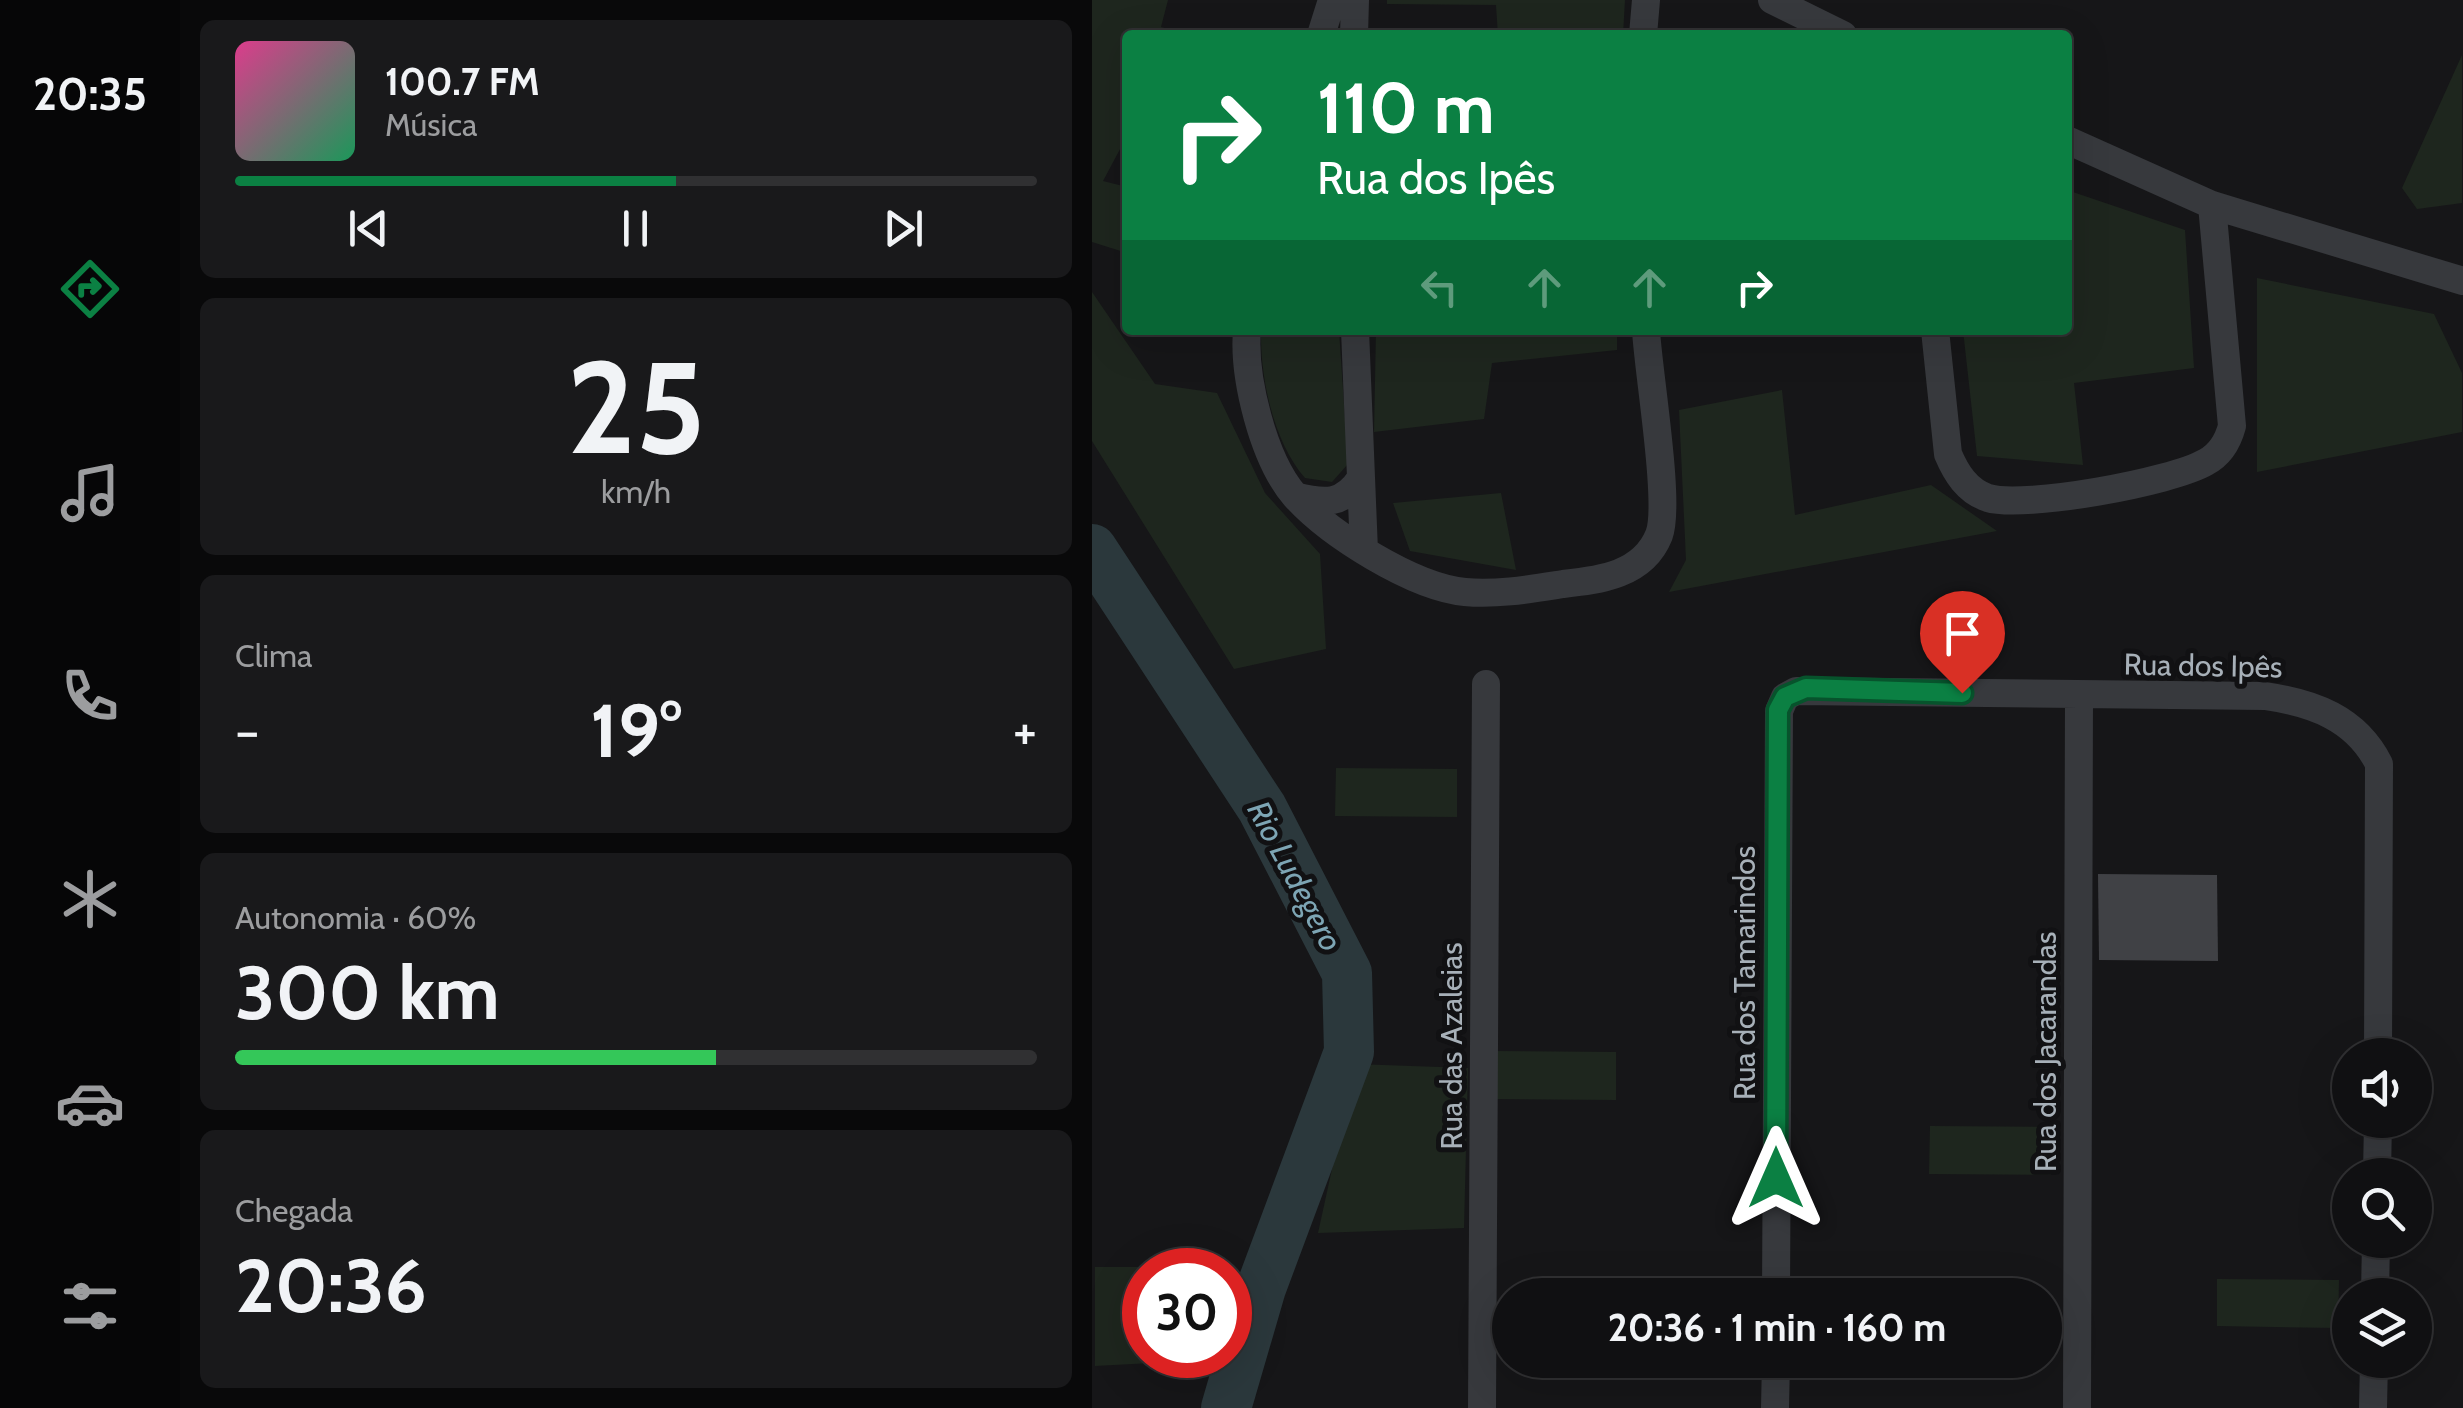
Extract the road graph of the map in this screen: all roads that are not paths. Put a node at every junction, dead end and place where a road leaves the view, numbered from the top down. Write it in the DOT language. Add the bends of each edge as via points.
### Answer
graph roads {
  1 [pos="1332,0"];
  2 [pos="1354,0"];
  3 [pos="1646,0"];
  4 [pos="1772,0"];
  5 [pos="1323,30"];
  6 [pos="1354,30"];
  7 [pos="1643,30"];
  8 [pos="1833,30"];
  9 [pos="2072,142"];
  10 [pos="2212,205"];
  11 [pos="2462,281"];
  12 [pos="1247,335"];
  13 [pos="1355,335"];
  14 [pos="1646,335"];
  15 [pos="1936,335"];
  16 [pos="1361,478"];
  17 [pos="1294,495"];
  18 [pos="1364,551"];
  19 [pos="1486,684"];
  20 [pos="2079,696"];
  21 [pos="1778,710"];
  22 [pos="2378,1038"];
  23 [pos="1776,1278"];
  24 [pos="1776,1378"];
  25 [pos="2374,1378"];
  26 [pos="1482,1408"];
  27 [pos="1776,1408"];
  28 [pos="2077,1408"];
  29 [pos="2374,1408"];
  1 -- 5 [label="street"];
  2 -- 6 [label="street"];
  3 -- 7 [label="street"];
  4 -- 8 [label="street"];
  9 -- 10 [label="street"];
  10 -- 11 [label="street"];
  10 -- 15 [label="street" via="2232,426 2222,449 2190,470 2038,502 1985,497 1956,472 1948,454"];
  12 -- 17 [label="street" via="1258,419"];
  13 -- 16 [label="street"];
  14 -- 18 [label="street" via="1663,518 1638,562 1606,578 1465,592 1406,575"];
  16 -- 17 [label="street" via="1350,495 1337,500"];
  16 -- 18 [label="street"];
  17 -- 18 [label="street"];
  19 -- 26 [label="street, Rua das Azaleias"];
  20 -- 21 [label="street, Rua dos Ipês" via="1806,688 1785,697"];
  20 -- 22 [label="street, Rua dos Ipês" via="2295,700 2351,726 2370,745 2379,764 2382,804"];
  20 -- 28 [label="street, Rua dos Jacarandas"];
  21 -- 23 [label="street, Rua dos Tamarindos"];
  24 -- 27 [label="street"];
  25 -- 29 [label="street"];
}
